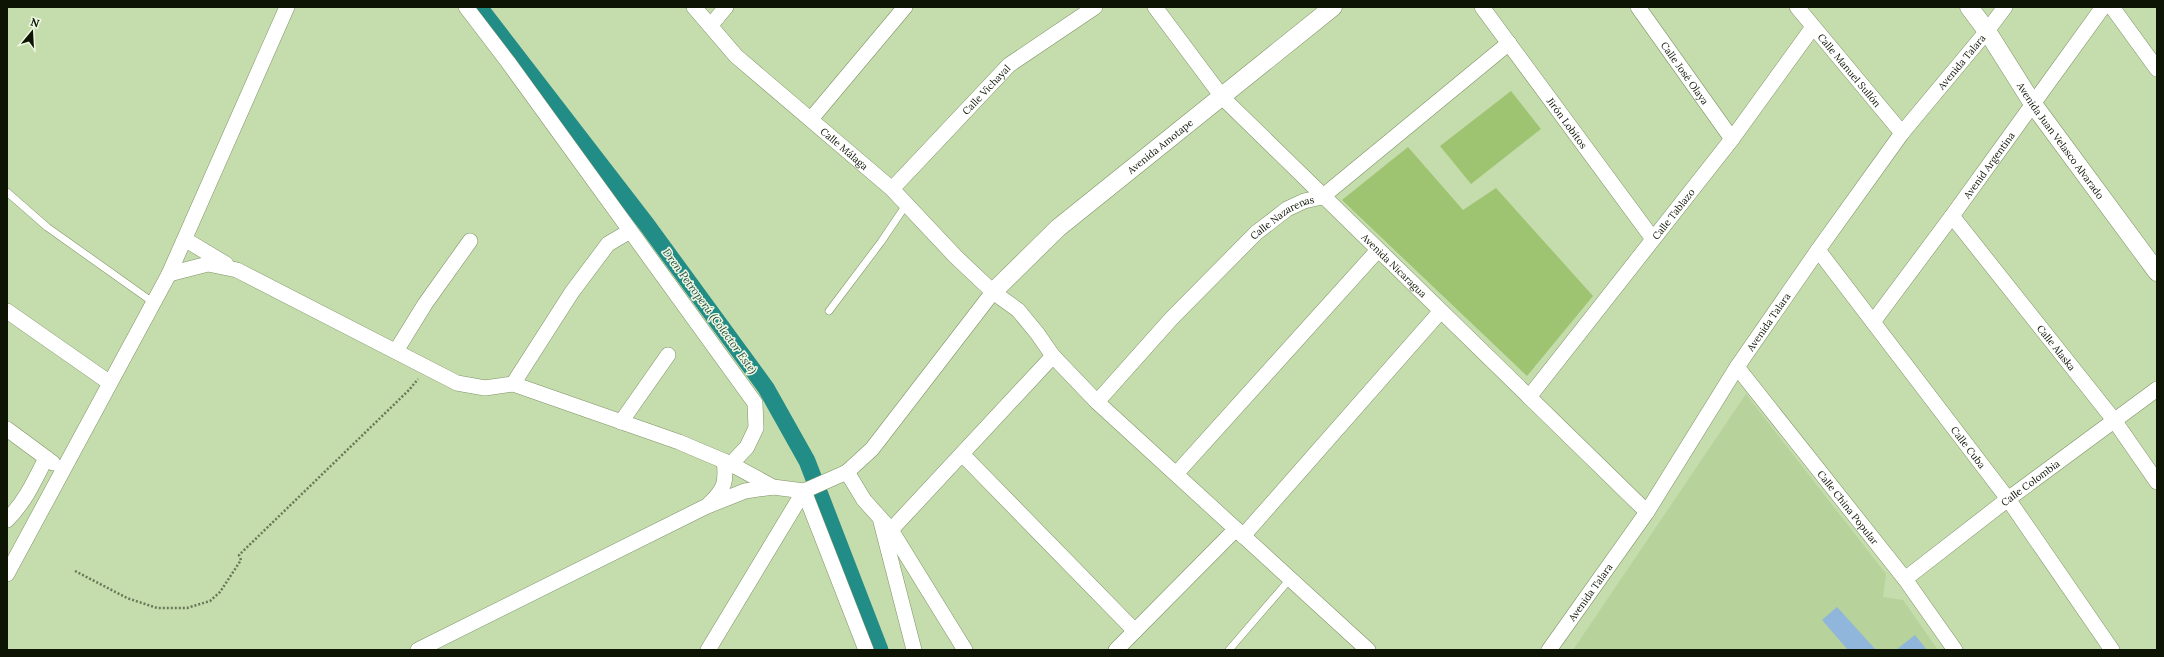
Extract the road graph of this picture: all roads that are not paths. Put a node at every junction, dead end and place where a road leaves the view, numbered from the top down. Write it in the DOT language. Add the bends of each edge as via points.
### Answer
graph roads {
  1 [pos="288,7"];
  2 [pos="466,7"];
  3 [pos="694,7"];
  4 [pos="726,7"];
  5 [pos="905,7"];
  6 [pos="1095,7"];
  7 [pos="1155,7"];
  8 [pos="1482,7"];
  9 [pos="1638,7"];
  10 [pos="1798,7"];
  11 [pos="1969,7"];
  12 [pos="2005,7"];
  13 [pos="2103,7"];
  14 [pos="2112,7"];
  15 [pos="1327,9"];
  16 [pos="710,25"];
  17 [pos="1813,27"];
  18 [pos="1987,31"];
  19 [pos="1509,43"];
  20 [pos="2157,69"];
  21 [pos="1223,98"];
  22 [pos="2033,104"];
  23 [pos="812,119"];
  24 [pos="1902,132"];
  25 [pos="1732,139"];
  26 [pos="892,189"];
  27 [pos="7,192"];
  28 [pos="1322,197"];
  29 [pos="906,205"];
  30 [pos="1952,216"];
  31 [pos="630,231"];
  32 [pos="1653,239"];
  33 [pos="186,240"];
  34 [pos="470,241"];
  35 [pos="1378,250"];
  36 [pos="1818,250"];
  37 [pos="237,270"];
  38 [pos="2157,272"];
  39 [pos="169,274"];
  40 [pos="993,292"];
  41 [pos="154,303"];
  42 [pos="7,311"];
  43 [pos="829,311"];
  44 [pos="1440,312"];
  45 [pos="1873,322"];
  46 [pos="396,351"];
  47 [pos="668,356"];
  48 [pos="1053,356"];
  49 [pos="1737,367"];
  50 [pos="110,383"];
  51 [pos="513,384"];
  52 [pos="2157,389"];
  53 [pos="1529,397"];
  54 [pos="1097,402"];
  55 [pos="2114,420"];
  56 [pos="621,422"];
  57 [pos="7,429"];
  58 [pos="963,455"];
  59 [pos="46,458"];
  60 [pos="727,463"];
  61 [pos="63,470"];
  62 [pos="847,472"];
  63 [pos="1176,474"];
  64 [pos="2157,482"];
  65 [pos="772,488"];
  66 [pos="804,492"];
  67 [pos="2008,499"];
  68 [pos="705,507"];
  69 [pos="1647,512"];
  70 [pos="880,517"];
  71 [pos="7,520"];
  72 [pos="891,530"];
  73 [pos="1239,532"];
  74 [pos="7,574"];
  75 [pos="1290,579"];
  76 [pos="1905,579"];
  77 [pos="1135,631"];
  78 [pos="418,650"];
  79 [pos="708,650"];
  80 [pos="866,650"];
  81 [pos="914,650"];
  82 [pos="965,650"];
  83 [pos="1116,650"];
  84 [pos="1229,650"];
  85 [pos="1368,650"];
  86 [pos="1549,650"];
  87 [pos="1955,650"];
  88 [pos="2112,650"];
  1 -- 33 [label="street"];
  2 -- 31 [label="street"];
  3 -- 16 [label="street, Calle Málaga"];
  4 -- 16 [label="street"];
  5 -- 23 [label="street"];
  6 -- 26 [label="street, Calle Vichayal" via="1010,65"];
  7 -- 21 [label="street, Avenida Nicaragua"];
  8 -- 19 [label="street, Jirón Lobitos"];
  9 -- 25 [label="street, Calle José Olaya"];
  10 -- 17 [label="street, Calle Manuel Sullón"];
  11 -- 18 [label="street, Avenida Juan Velasco Alvarado"];
  12 -- 18 [label="street, Avenida Talara"];
  13 -- 22 [label="street, Avenid Argentina"];
  14 -- 20 [label="street"];
  15 -- 21 [label="street, Avenida Amotape"];
  16 -- 23 [label="street, Calle Málaga" via="736,56"];
  17 -- 24 [label="street, Calle Manuel Sullón"];
  17 -- 25 [label="street, Calle Tablazo"];
  18 -- 22 [label="street, Avenida Juan Velasco Alvarado"];
  18 -- 24 [label="street, Avenida Talara"];
  19 -- 28 [label="street, Calle Nazarenas"];
  19 -- 32 [label="street, Jirón Lobitos"];
  21 -- 28 [label="street, Avenida Nicaragua"];
  21 -- 40 [label="street, Avenida Amotape" via="1058,228"];
  22 -- 30 [label="street, Avenid Argentina"];
  22 -- 38 [label="street, Avenida Juan Velasco Alvarado"];
  23 -- 26 [label="street, Calle Málaga"];
  24 -- 36 [label="street, Avenida Talara"];
  25 -- 32 [label="street, Calle Tablazo"];
  26 -- 29 [label="street, Calle Málaga"];
  27 -- 41 [label="lane" via="47,227"];
  28 -- 35 [label="street, Avenida Nicaragua"];
  28 -- 54 [label="street, Calle Nazarenas" via="1287,209 1256,233 1171,319"];
  29 -- 40 [label="street, Calle Málaga"];
  29 -- 43 [label="lane"];
  30 -- 45 [label="street, Avenid Argentina"];
  30 -- 55 [label="street, Calle Alaska"];
  31 -- 51 [label="street" via="608,244 572,292"];
  31 -- 60 [label="street" via="754,403 756,428 747,447"];
  32 -- 53 [label="street, Calle Tablazo"];
  33 -- 37 [label="street"];
  33 -- 39 [label="street"];
  34 -- 46 [label="street" via="425,304"];
  35 -- 44 [label="street, Avenida Nicaragua"];
  35 -- 63 [label="street"];
  36 -- 45 [label="street, Calle Cuba"];
  36 -- 49 [label="street, Avenida Talara"];
  37 -- 39 [label="street" via="208,264"];
  37 -- 46 [label="street"];
  39 -- 41 [label="street"];
  40 -- 48 [label="street, Calle Málaga" via="1018,310"];
  40 -- 62 [label="street" via="872,449"];
  41 -- 50 [label="street"];
  42 -- 50 [label="street"];
  44 -- 53 [label="street, Avenida Nicaragua"];
  44 -- 73 [label="street"];
  45 -- 67 [label="street, Calle Cuba"];
  46 -- 51 [label="street" via="457,383 485,388"];
  47 -- 56 [label="street"];
  48 -- 54 [label="street, Calle Málaga"];
  48 -- 58 [label="street"];
  49 -- 69 [label="street, Avenida Talara"];
  49 -- 76 [label="street, Calle China Popular"];
  50 -- 61 [label="street"];
  51 -- 56 [label="street"];
  52 -- 55 [label="street, Calle Colombia"];
  53 -- 69 [label="street, Avenida Nicaragua"];
  54 -- 63 [label="street, Calle Málaga"];
  55 -- 64 [label="street, Calle Alaska"];
  55 -- 67 [label="street, Calle Colombia"];
  56 -- 60 [label="street" via="679,442"];
  57 -- 59 [label="street"];
  58 -- 72 [label="street"];
  58 -- 77 [label="street"];
  59 -- 61 [label="street"];
  59 -- 71 [label="street" via="18,509"];
  60 -- 65 [label="street"];
  60 -- 68 [label="street" via="720,493"];
  61 -- 74 [label="street"];
  62 -- 66 [label="street"];
  62 -- 70 [label="street" via="864,500"];
  63 -- 73 [label="street, Calle Málaga"];
  65 -- 66 [label="street"];
  65 -- 68 [label="street" via="745,491"];
  66 -- 79 [label="street"];
  66 -- 80 [label="street"];
  67 -- 76 [label="street, Calle Colombia"];
  67 -- 88 [label="street, Calle Cuba"];
  68 -- 78 [label="street"];
  69 -- 86 [label="street, Avenida Talara"];
  70 -- 72 [label="street"];
  70 -- 81 [label="street"];
  72 -- 82 [label="street"];
  73 -- 75 [label="street, Calle Málaga"];
  73 -- 77 [label="street"];
  75 -- 84 [label="lane"];
  75 -- 85 [label="street, Calle Málaga"];
  76 -- 87 [label="street, Calle China Popular"];
  77 -- 83 [label="street"];
}
